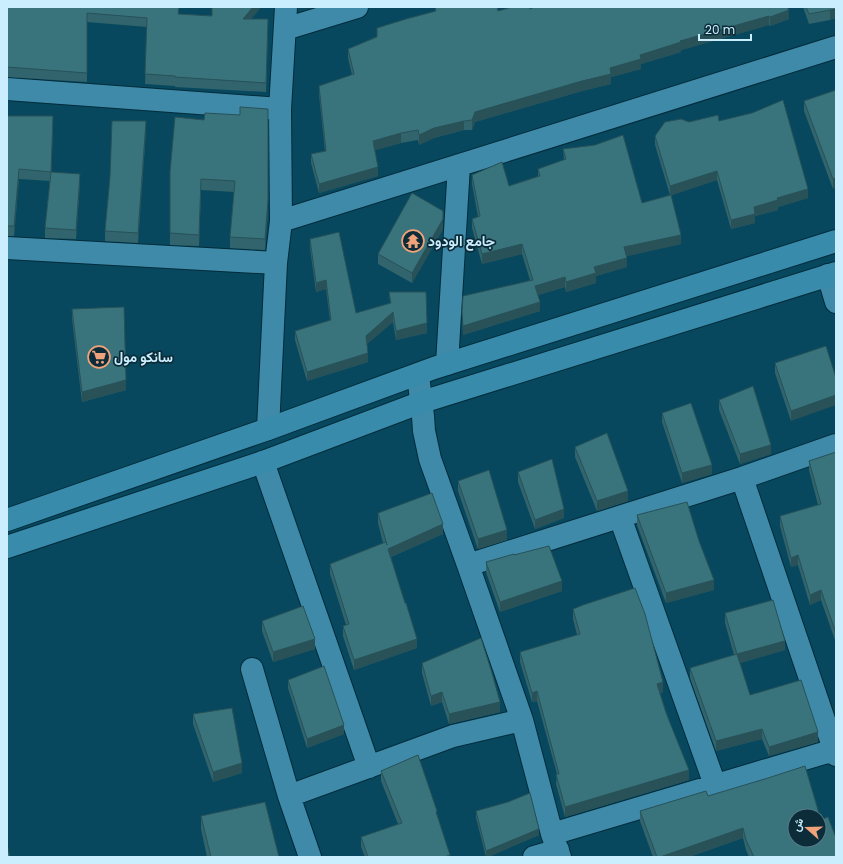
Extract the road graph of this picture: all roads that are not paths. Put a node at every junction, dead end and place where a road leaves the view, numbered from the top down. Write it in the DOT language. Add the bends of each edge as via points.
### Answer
graph roads {
  1 [pos="286,7"];
  2 [pos="357,7"];
  3 [pos="285,29"];
  4 [pos="836,47"];
  5 [pos="7,89"];
  6 [pos="280,109"];
  7 [pos="459,165"];
  8 [pos="280,221"];
  9 [pos="836,241"];
  10 [pos="7,248"];
  11 [pos="276,263"];
  12 [pos="832,274"];
  13 [pos="836,302"];
  14 [pos="447,364"];
  15 [pos="418,375"];
  16 [pos="422,402"];
  17 [pos="268,429"];
  18 [pos="836,445"];
  19 [pos="263,462"];
  20 [pos="742,478"];
  21 [pos="620,517"];
  22 [pos="7,520"];
  23 [pos="7,547"];
  24 [pos="468,565"];
  25 [pos="252,669"];
  26 [pos="522,720"];
  27 [pos="835,752"];
  28 [pos="369,767"];
  29 [pos="715,785"];
  30 [pos="289,796"];
  31 [pos="556,847"];
  32 [pos="310,857"];
  33 [pos="534,857"];
  1 -- 3 [label="street"];
  2 -- 3 [label="street"];
  3 -- 6 [label="street"];
  4 -- 7 [label="street"];
  5 -- 6 [label="street"];
  6 -- 8 [label="street"];
  7 -- 8 [label="street"];
  7 -- 14 [label="street"];
  8 -- 11 [label="street"];
  9 -- 14 [label="main road"];
  10 -- 11 [label="street"];
  11 -- 17 [label="street"];
  12 -- 13 [label="street"];
  12 -- 16 [label="main road"];
  14 -- 15 [label="main road"];
  15 -- 16 [label="street"];
  15 -- 17 [label="main road"];
  16 -- 19 [label="main road"];
  16 -- 24 [label="street" via="424,431 430,459"];
  17 -- 22 [label="main road"];
  18 -- 20 [label="street"];
  19 -- 23 [label="main road"];
  19 -- 28 [label="street"];
  20 -- 21 [label="street"];
  20 -- 27 [label="street"];
  21 -- 24 [label="street"];
  21 -- 29 [label="street"];
  24 -- 26 [label="street"];
  25 -- 30 [label="street"];
  26 -- 28 [label="street" via="453,736"];
  26 -- 31 [label="street"];
  27 -- 29 [label="street"];
  28 -- 30 [label="street"];
  29 -- 31 [label="street"];
  30 -- 32 [label="street"];
  31 -- 33 [label="street"];
}
